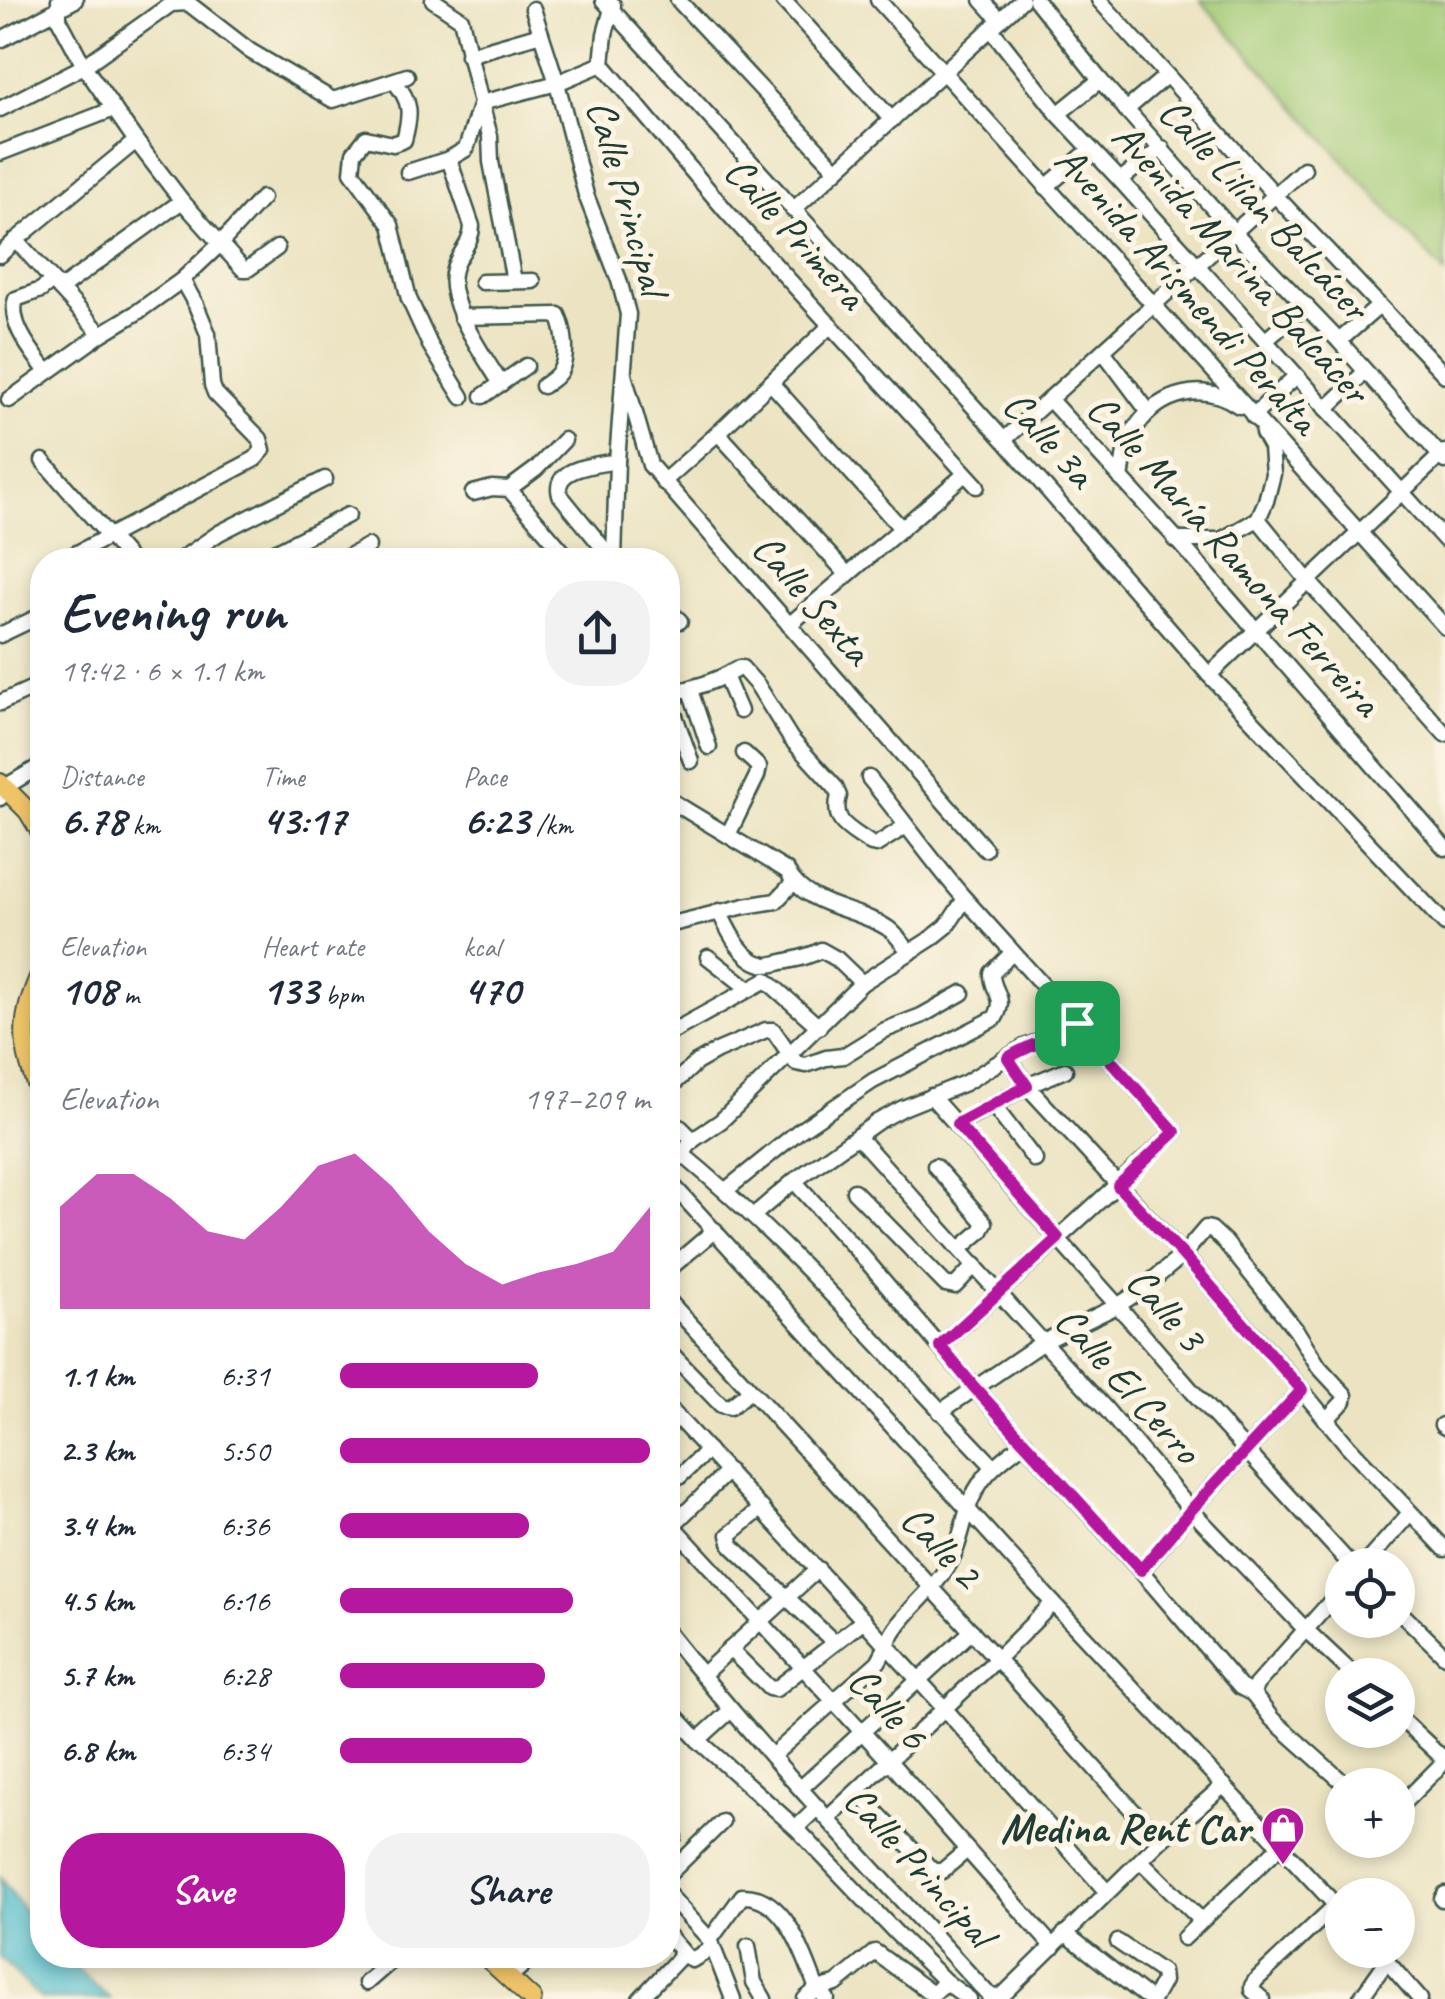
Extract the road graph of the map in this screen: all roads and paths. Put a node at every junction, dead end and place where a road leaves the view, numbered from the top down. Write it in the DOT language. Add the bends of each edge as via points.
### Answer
graph roads {
  1 [pos="75,0"];
  2 [pos="433,0"];
  3 [pos="678,0"];
  4 [pos="783,0"];
  5 [pos="878,0"];
  6 [pos="982,0"];
  7 [pos="1022,0"];
  8 [pos="1036,0"];
  9 [pos="1099,0"];
  10 [pos="170,2"];
  11 [pos="610,3"];
  12 [pos="58,4"];
  13 [pos="533,9"];
  14 [pos="996,24"];
  15 [pos="541,34"];
  16 [pos="0,40"];
  17 [pos="468,55"];
  18 [pos="602,64"];
  19 [pos="84,66"];
  20 [pos="944,72"];
  21 [pos="1166,76"];
  22 [pos="1100,80"];
  23 [pos="557,84"];
  24 [pos="481,103"];
  25 [pos="0,109"];
  26 [pos="114,109"];
  27 [pos="1126,110"];
  28 [pos="1058,114"];
  29 [pos="892,120"];
  30 [pos="136,140"];
  31 [pos="1162,148"];
  32 [pos="1091,149"];
  33 [pos="0,152"];
  34 [pos="448,159"];
  35 [pos="1304,169"];
  36 [pos="837,170"];
  37 [pos="408,172"];
  38 [pos="1120,180"];
  39 [pos="1046,187"];
  40 [pos="1275,195"];
  41 [pos="262,198"];
  42 [pos="182,201"];
  43 [pos="793,210"];
  44 [pos="1234,232"];
  45 [pos="220,244"];
  46 [pos="5,246"];
  47 [pos="276,248"];
  48 [pos="1197,266"];
  49 [pos="182,280"];
  50 [pos="514,281"];
  51 [pos="533,281"];
  52 [pos="482,282"];
  53 [pos="56,285"];
  54 [pos="1153,305"];
  55 [pos="1306,305"];
  56 [pos="1378,307"];
  57 [pos="461,317"];
  58 [pos="830,326"];
  59 [pos="101,334"];
  60 [pos="1264,341"];
  61 [pos="1339,341"];
  62 [pos="1103,350"];
  63 [pos="526,366"];
  64 [pos="47,372"];
  65 [pos="1366,372"];
  66 [pos="624,375"];
  67 [pos="1445,376"];
  68 [pos="1296,377"];
  69 [pos="771,383"];
  70 [pos="501,384"];
  71 [pos="544,386"];
  72 [pos="484,396"];
  73 [pos="462,398"];
  74 [pos="1048,399"];
  75 [pos="8,400"];
  76 [pos="1326,409"];
  77 [pos="1148,410"];
  78 [pos="1253,416"];
  79 [pos="718,433"];
  80 [pos="564,440"];
  81 [pos="1004,440"];
  82 [pos="1443,456"];
  83 [pos="43,461"];
  84 [pos="616,461"];
  85 [pos="965,474"];
  86 [pos="325,479"];
  87 [pos="1122,479"];
  88 [pos="663,482"];
  89 [pos="977,486"];
  90 [pos="509,489"];
  91 [pos="1401,491"];
  92 [pos="473,493"];
  93 [pos="348,515"];
  94 [pos="1258,519"];
  95 [pos="902,529"];
  96 [pos="1359,532"];
  97 [pos="109,538"];
  98 [pos="1175,540"];
  99 [pos="1445,540"];
  100 [pos="555,542"];
  101 [pos="368,546"];
  102 [pos="89,548"];
  103 [pos="119,548"];
  104 [pos="197,548"];
  105 [pos="282,548"];
  106 [pos="364,548"];
  107 [pos="553,548"];
  108 [pos="560,548"];
  109 [pos="604,548"];
  110 [pos="614,548"];
  111 [pos="847,574"];
  112 [pos="1308,581"];
  113 [pos="30,621"];
  114 [pos="789,626"];
  115 [pos="1445,627"];
  116 [pos="1255,629"];
  117 [pos="0,635"];
  118 [pos="1209,674"];
  119 [pos="725,676"];
  120 [pos="30,689"];
  121 [pos="690,690"];
  122 [pos="680,691"];
  123 [pos="0,703"];
  124 [pos="740,711"];
  125 [pos="697,714"];
  126 [pos="680,716"];
  127 [pos="1445,734"];
  128 [pos="680,736"];
  129 [pos="709,747"];
  130 [pos="744,753"];
  131 [pos="691,760"];
  132 [pos="30,772"];
  133 [pos="869,778"];
  134 [pos="2,789"];
  135 [pos="680,806"];
  136 [pos="30,814"];
  137 [pos="906,826"];
  138 [pos="728,835"];
  139 [pos="1445,848"];
  140 [pos="984,850"];
  141 [pos="793,883"];
  142 [pos="965,899"];
  143 [pos="718,912"];
  144 [pos="680,923"];
  145 [pos="1445,924"];
  146 [pos="910,953"];
  147 [pos="1012,954"];
  148 [pos="708,957"];
  149 [pos="766,972"];
  150 [pos="862,983"];
  151 [pos="749,989"];
  152 [pos="962,993"];
  153 [pos="30,999"];
  154 [pos="1077,1023"];
  155 [pos="680,1027"];
  156 [pos="818,1027"];
  157 [pos="789,1055"];
  158 [pos="1008,1058"];
  159 [pos="30,1061"];
  160 [pos="1065,1070"];
  161 [pos="680,1078"];
  162 [pos="1027,1086"];
  163 [pos="931,1096"];
  164 [pos="993,1104"];
  165 [pos="957,1124"];
  166 [pos="680,1127"];
  167 [pos="857,1136"];
  168 [pos="693,1140"];
  169 [pos="682,1154"];
  170 [pos="1035,1160"];
  171 [pos="936,1166"];
  172 [pos="794,1180"];
  173 [pos="1118,1186"];
  174 [pos="726,1190"];
  175 [pos="854,1191"];
  176 [pos="680,1193"];
  177 [pos="754,1215"];
  178 [pos="715,1230"];
  179 [pos="1058,1238"];
  180 [pos="960,1249"];
  181 [pos="1183,1255"];
  182 [pos="680,1260"];
  183 [pos="975,1266"];
  184 [pos="1000,1293"];
  185 [pos="1117,1306"];
  186 [pos="680,1313"];
  187 [pos="1043,1342"];
  188 [pos="940,1346"];
  189 [pos="680,1362"];
  190 [pos="974,1387"];
  191 [pos="1302,1390"];
  192 [pos="750,1391"];
  193 [pos="940,1412"];
  194 [pos="680,1419"];
  195 [pos="1326,1420"];
  196 [pos="1025,1442"];
  197 [pos="708,1450"];
  198 [pos="1246,1450"];
  199 [pos="992,1466"];
  200 [pos="728,1471"];
  201 [pos="680,1476"];
  202 [pos="762,1508"];
  203 [pos="968,1509"];
  204 [pos="1191,1510"];
  205 [pos="1410,1514"];
  206 [pos="680,1516"];
  207 [pos="680,1537"];
  208 [pos="1335,1548"];
  209 [pos="1379,1548"];
  210 [pos="1445,1549"];
  211 [pos="818,1569"];
  212 [pos="1141,1570"];
  213 [pos="931,1587"];
  214 [pos="787,1597"];
  215 [pos="1052,1603"];
  216 [pos="1325,1607"];
  217 [pos="864,1620"];
  218 [pos="761,1622"];
  219 [pos="1415,1627"];
  220 [pos="1305,1629"];
  221 [pos="972,1632"];
  222 [pos="834,1643"];
  223 [pos="888,1646"];
  224 [pos="680,1648"];
  225 [pos="730,1649"];
  226 [pos="1445,1656"];
  227 [pos="1336,1658"];
  228 [pos="997,1659"];
  229 [pos="804,1668"];
  230 [pos="702,1675"];
  231 [pos="918,1681"];
  232 [pos="1253,1694"];
  233 [pos="834,1701"];
  234 [pos="944,1709"];
  235 [pos="730,1710"];
  236 [pos="680,1721"];
  237 [pos="862,1732"];
  238 [pos="1415,1732"];
  239 [pos="698,1740"];
  240 [pos="772,1756"];
  241 [pos="1445,1760"];
  242 [pos="890,1761"];
  243 [pos="1327,1768"];
  244 [pos="1224,1785"];
  245 [pos="801,1788"];
  246 [pos="1415,1791"];
  247 [pos="856,1792"];
  248 [pos="823,1813"];
  249 [pos="722,1822"];
  250 [pos="796,1828"];
  251 [pos="1160,1841"];
  252 [pos="1281,1846"];
  253 [pos="968,1850"];
  254 [pos="1141,1860"];
  255 [pos="680,1863"];
  256 [pos="892,1888"];
  257 [pos="1108,1892"];
  258 [pos="1325,1893"];
  259 [pos="871,1906"];
  260 [pos="680,1908"];
  261 [pos="1201,1920"];
  262 [pos="1325,1920"];
  263 [pos="1065,1934"];
  264 [pos="1184,1938"];
  265 [pos="1118,1942"];
  266 [pos="711,1944"];
  267 [pos="748,1946"];
  268 [pos="1052,1947"];
  269 [pos="680,1949"];
  270 [pos="383,1968"];
  271 [pos="498,1968"];
  272 [pos="520,1968"];
  273 [pos="669,1968"];
  274 [pos="1376,1968"];
  275 [pos="1393,1968"];
  276 [pos="508,1978"];
  277 [pos="946,1982"];
  278 [pos="366,1983"];
  279 [pos="816,1995"];
  280 [pos="991,1998"];
  281 [pos="532,1999"];
  282 [pos="640,1999"];
  283 [pos="733,1999"];
  284 [pos="764,1999"];
  285 [pos="969,1999"];
  286 [pos="1151,1999"];
  287 [pos="1262,1999"];
  288 [pos="1360,1999"];
  289 [pos="1420,1999"];
  1 -- 12 [label="street"];
  2 -- 17 [label="street" via="461,19"];
  3 -- 36 [label="street"];
  4 -- 29 [label="street"];
  5 -- 20 [label="street, Avenida Arismendi Peralta"];
  6 -- 14 [label="street, Avenida Marina Balcácer"];
  7 -- 14 [label="street"];
  8 -- 22 [label="street, Calle Lilian Balcácer"];
  9 -- 21 [label="street"];
  10 -- 19 [label="street"];
  10 -- 73 [label="street" via="188,3 250,51 332,100 400,78 410,119 404,140 366,138 354,153 352,172 391,225 409,299"];
  11 -- 18 [label="street"];
  11 -- 43 [label="street, Calle 3a"];
  12 -- 16 [label="street"];
  12 -- 19 [label="street"];
  13 -- 15 [label="street"];
  14 -- 20 [label="street"];
  14 -- 28 [label="street, Avenida Marina Balcácer"];
  15 -- 17 [label="street"];
  15 -- 23 [label="street"];
  17 -- 24 [label="street"];
  18 -- 23 [label="street, Calle Principal"];
  18 -- 58 [label="street, Calle Primera"];
  19 -- 25 [label="street"];
  19 -- 26 [label="street"];
  20 -- 29 [label="street"];
  20 -- 39 [label="street, Avenida Arismendi Peralta"];
  21 -- 27 [label="street"];
  21 -- 40 [label="street"];
  22 -- 27 [label="street, Calle Lilian Balcácer"];
  22 -- 28 [label="street"];
  23 -- 24 [label="street"];
  23 -- 66 [label="street, Calle Principal" via="586,195 625,299"];
  24 -- 34 [label="street" via="468,146"];
  24 -- 50 [label="street"];
  26 -- 30 [label="street"];
  26 -- 33 [label="street"];
  27 -- 31 [label="street, Calle Lilian Balcácer"];
  28 -- 32 [label="street, Avenida Marina Balcácer"];
  29 -- 36 [label="street"];
  30 -- 42 [label="street"];
  30 -- 46 [label="street"];
  31 -- 38 [label="street"];
  31 -- 44 [label="street, Calle Lilian Balcácer"];
  32 -- 38 [label="street, Avenida Marina Balcácer"];
  32 -- 39 [label="street"];
  34 -- 37 [label="street"];
  34 -- 57 [label="street" via="472,226 452,276"];
  35 -- 40 [label="street"];
  36 -- 43 [label="street"];
  38 -- 48 [label="street, Avenida Marina Balcácer"];
  39 -- 54 [label="street, Avenida Arismendi Peralta"];
  40 -- 44 [label="street"];
  40 -- 56 [label="street"];
  41 -- 45 [label="street"];
  42 -- 45 [label="street"];
  42 -- 53 [label="street"];
  43 -- 81 [label="street, Calle 3a"];
  44 -- 48 [label="street"];
  44 -- 55 [label="street, Calle Lilian Balcácer"];
  45 -- 47 [label="street" via="244,269"];
  45 -- 49 [label="street"];
  46 -- 53 [label="street"];
  48 -- 54 [label="street"];
  48 -- 60 [label="street, Avenida Marina Balcácer"];
  49 -- 59 [label="street"];
  49 -- 97 [label="street" via="208,334 215,392 260,438 263,450"];
  50 -- 51 [label="street"];
  50 -- 52 [label="street"];
  53 -- 59 [label="street"];
  53 -- 64 [label="street" via="16,299 13,308"];
  54 -- 62 [label="street"];
  54 -- 78 [label="street, Avenida Arismendi Peralta"];
  55 -- 60 [label="street"];
  55 -- 61 [label="street, Calle Lilian Balcácer"];
  56 -- 61 [label="street"];
  56 -- 67 [label="street"];
  57 -- 70 [label="street"];
  57 -- 71 [label="street" via="558,314 564,363"];
  58 -- 69 [label="street"];
  58 -- 85 [label="street, Calle Primera"];
  59 -- 64 [label="street"];
  60 -- 68 [label="street, Avenida Marina Balcácer"];
  61 -- 65 [label="street, Calle Lilian Balcácer"];
  62 -- 74 [label="street"];
  62 -- 77 [label="street"];
  63 -- 70 [label="street"];
  64 -- 75 [label="street"];
  65 -- 76 [label="street"];
  65 -- 82 [label="street, Calle Lilian Balcácer"];
  66 -- 84 [label="street, Calle Principal"];
  66 -- 88 [label="street, Calle Sexta" via="650,465"];
  68 -- 76 [label="street, Avenida Marina Balcácer"];
  68 -- 78 [label="street"];
  69 -- 79 [label="street"];
  69 -- 95 [label="street"];
  70 -- 72 [label="street"];
  74 -- 81 [label="street"];
  74 -- 87 [label="street, Calle María Ramona Ferreira"];
  76 -- 91 [label="street, Avenida Marina Balcácer"];
  77 -- 78 [label="street" via="1172,396 1200,392 1227,398"];
  77 -- 87 [label="street" via="1128,438"];
  78 -- 94 [label="street" via="1271,447 1273,474"];
  78 -- 96 [label="street, Avenida Arismendi Peralta"];
  79 -- 88 [label="street"];
  79 -- 111 [label="street"];
  80 -- 90 [label="street"];
  81 -- 118 [label="street, Calle 3a"];
  82 -- 91 [label="street"];
  83 -- 97 [label="street"];
  84 -- 109 [label="street" via="566,474 557,489"];
  84 -- 110 [label="street, Calle Principal"];
  85 -- 89 [label="street, Calle Primera"];
  85 -- 95 [label="street"];
  86 -- 104 [label="street"];
  87 -- 98 [label="street, Calle María Ramona Ferreira"];
  88 -- 114 [label="street, Calle Sexta"];
  90 -- 92 [label="street"];
  90 -- 100 [label="street"];
  91 -- 96 [label="street"];
  91 -- 99 [label="street, Avenida Marina Balcácer"];
  93 -- 105 [label="street"];
  94 -- 98 [label="street" via="1221,540"];
  94 -- 112 [label="street"];
  95 -- 111 [label="street"];
  96 -- 112 [label="street"];
  96 -- 115 [label="street, Avenida Arismendi Peralta"];
  97 -- 102 [label="street"];
  97 -- 103 [label="street"];
  98 -- 116 [label="street, Calle María Ramona Ferreira"];
  100 -- 107 [label="street"];
  100 -- 108 [label="street"];
  101 -- 106 [label="street"];
  111 -- 114 [label="street"];
  112 -- 116 [label="street"];
  112 -- 127 [label="street"];
  113 -- 117 [label="street"];
  114 -- 140 [label="street, Calle Sexta"];
  116 -- 118 [label="street"];
  116 -- 139 [label="street, Calle María Ramona Ferreira"];
  118 -- 145 [label="street, Calle 3a"];
  119 -- 121 [label="street"];
  119 -- 124 [label="street"];
  119 -- 137 [label="street" via="740,668 758,686 791,739 835,788 838,819 876,846"];
  120 -- 123 [label="street"];
  121 -- 122 [label="street"];
  121 -- 125 [label="street"];
  125 -- 126 [label="street"];
  125 -- 129 [label="street"];
  128 -- 131 [label="street"];
  130 -- 138 [label="street" via="759,767"];
  132 -- 134 [label="street"];
  133 -- 137 [label="street"];
  134 -- 136 [label="main road"];
  135 -- 138 [label="street"];
  137 -- 142 [label="street"];
  138 -- 141 [label="street" via="787,870"];
  141 -- 143 [label="street" via="776,901"];
  141 -- 146 [label="street" via="888,929"];
  142 -- 146 [label="street" via="947,926"];
  142 -- 147 [label="street"];
  143 -- 144 [label="street"];
  143 -- 149 [label="street" via="734,941"];
  146 -- 150 [label="street"];
  147 -- 154 [label="street"];
  147 -- 174 [label="street" via="992,973 1001,1000 995,1018 873,1081"];
  148 -- 151 [label="street"];
  149 -- 150 [label="street" via="822,950"];
  149 -- 151 [label="street"];
  149 -- 156 [label="street"];
  150 -- 156 [label="street"];
  151 -- 155 [label="street"];
  152 -- 157 [label="street" via="843,1056 806,1065"];
  153 -- 159 [label="main road" via="24,1030"];
  154 -- 158 [label="street"];
  154 -- 173 [label="street" via="1175,1132"];
  156 -- 157 [label="street"];
  157 -- 161 [label="street" via="773,1030 766,1030 717,1051"];
  157 -- 168 [label="street"];
  158 -- 162 [label="street"];
  158 -- 163 [label="street"];
  160 -- 162 [label="street"];
  162 -- 164 [label="street"];
  162 -- 173 [label="street"];
  163 -- 165 [label="street, Calle 3"];
  163 -- 167 [label="street"];
  164 -- 165 [label="street"];
  164 -- 170 [label="street"];
  165 -- 179 [label="street, Calle 3"];
  166 -- 168 [label="street"];
  167 -- 172 [label="street"];
  167 -- 180 [label="street, Calle El Cerro"];
  168 -- 169 [label="street"];
  169 -- 174 [label="street"];
  171 -- 180 [label="street" via="986,1222"];
  172 -- 177 [label="street"];
  172 -- 188 [label="street"];
  173 -- 179 [label="street"];
  173 -- 181 [label="street"];
  174 -- 177 [label="street"];
  175 -- 183 [label="street" via="945,1284 954,1286"];
  176 -- 178 [label="street"];
  177 -- 193 [label="street"];
  178 -- 182 [label="street"];
  178 -- 203 [label="street"];
  179 -- 184 [label="street"];
  179 -- 185 [label="street, Calle 3"];
  180 -- 183 [label="street, Calle El Cerro"];
  181 -- 185 [label="street"];
  181 -- 191 [label="street"];
  181 -- 195 [label="street" via="1206,1228 1225,1242 1346,1395"];
  183 -- 184 [label="street, Calle El Cerro"];
  184 -- 187 [label="street, Calle El Cerro"];
  184 -- 188 [label="street"];
  185 -- 187 [label="street"];
  185 -- 198 [label="street, Calle 3"];
  186 -- 192 [label="street, Calle 2"];
  187 -- 190 [label="street"];
  187 -- 204 [label="street, Calle El Cerro"];
  188 -- 190 [label="street"];
  189 -- 192 [label="street" via="721,1405 730,1408"];
  190 -- 193 [label="street"];
  190 -- 196 [label="street"];
  191 -- 195 [label="street"];
  191 -- 198 [label="street"];
  192 -- 213 [label="street, Calle 2"];
  193 -- 199 [label="street"];
  194 -- 197 [label="street"];
  195 -- 205 [label="street"];
  196 -- 199 [label="street"];
  196 -- 212 [label="street"];
  197 -- 200 [label="street"];
  197 -- 201 [label="street"];
  198 -- 204 [label="street"];
  198 -- 208 [label="street, Calle 3"];
  199 -- 203 [label="street"];
  200 -- 202 [label="street"];
  200 -- 206 [label="street"];
  202 -- 211 [label="street"];
  202 -- 214 [label="street" via="729,1539"];
  203 -- 213 [label="street" via="954,1556"];
  203 -- 215 [label="street"];
  204 -- 212 [label="street"];
  204 -- 220 [label="street, Calle El Cerro"];
  205 -- 209 [label="street"];
  205 -- 210 [label="street"];
  207 -- 218 [label="street, Calle 6"];
  211 -- 214 [label="street"];
  211 -- 217 [label="street"];
  212 -- 232 [label="street"];
  213 -- 221 [label="street, Calle 2"];
  213 -- 223 [label="street"];
  214 -- 218 [label="street"];
  214 -- 222 [label="street"];
  215 -- 228 [label="street"];
  215 -- 244 [label="street"];
  216 -- 220 [label="street"];
  217 -- 222 [label="street"];
  217 -- 223 [label="street"];
  218 -- 225 [label="street"];
  218 -- 229 [label="street, Calle 6"];
  219 -- 226 [label="street"];
  220 -- 227 [label="street, Calle El Cerro"];
  220 -- 232 [label="street"];
  221 -- 228 [label="street, Calle 2"];
  221 -- 231 [label="street"];
  222 -- 229 [label="street"];
  223 -- 231 [label="street"];
  223 -- 233 [label="street"];
  224 -- 230 [label="street, Calle Principal"];
  225 -- 229 [label="street" via="772,1689"];
  225 -- 230 [label="street"];
  228 -- 234 [label="street"];
  228 -- 251 [label="street, Calle 2"];
  229 -- 233 [label="street, Calle 6"];
  230 -- 235 [label="street, Calle Principal"];
  231 -- 234 [label="street"];
  231 -- 237 [label="street"];
  232 -- 243 [label="street"];
  233 -- 237 [label="street, Calle 6"];
  233 -- 240 [label="street"];
  234 -- 242 [label="street"];
  234 -- 257 [label="street"];
  235 -- 239 [label="street"];
  235 -- 240 [label="street, Calle Principal"];
  236 -- 239 [label="street"];
  237 -- 242 [label="street, Calle 6"];
  237 -- 245 [label="street"];
  238 -- 241 [label="street"];
  239 -- 250 [label="street"];
  240 -- 245 [label="street, Calle Principal"];
  241 -- 246 [label="street"];
  242 -- 247 [label="street"];
  242 -- 253 [label="street, Calle 6"];
  244 -- 251 [label="street, Calle Principal"];
  244 -- 252 [label="street"];
  245 -- 248 [label="street, Calle Principal"];
  247 -- 248 [label="street"];
  247 -- 253 [label="street" via="934,1872"];
  248 -- 250 [label="street"];
  248 -- 256 [label="street, Calle Principal"];
  249 -- 255 [label="street"];
  250 -- 259 [label="street"];
  251 -- 254 [label="street, Calle Principal"];
  252 -- 258 [label="street"];
  252 -- 261 [label="street"];
  253 -- 268 [label="street, Calle 6"];
  254 -- 257 [label="street, Calle Principal"];
  254 -- 261 [label="street"];
  256 -- 259 [label="street"];
  256 -- 280 [label="street, Calle Principal"];
  257 -- 263 [label="street, Calle Principal"];
  259 -- 277 [label="street"];
  260 -- 266 [label="street"];
  261 -- 264 [label="street"];
  262 -- 287 [label="street" via="1256,1980 1252,1990"];
  263 -- 268 [label="street, Calle Principal"];
  263 -- 286 [label="street"];
  265 -- 286 [label="street" via="1162,1972"];
  266 -- 269 [label="street" via="692,1960"];
  266 -- 279 [label="street" via="742,1896 752,1896 792,1928"];
  266 -- 283 [label="street"];
  267 -- 284 [label="street"];
  268 -- 280 [label="street, Calle Principal"];
  270 -- 278 [label="street"];
  271 -- 276 [label="main road"];
  272 -- 276 [label="street"];
  273 -- 282 [label="street"];
  274 -- 288 [label="street"];
  275 -- 289 [label="street"];
  276 -- 281 [label="main road"];
  277 -- 279 [label="street" via="932,1992 874,1952"];
  277 -- 285 [label="street"];
}
